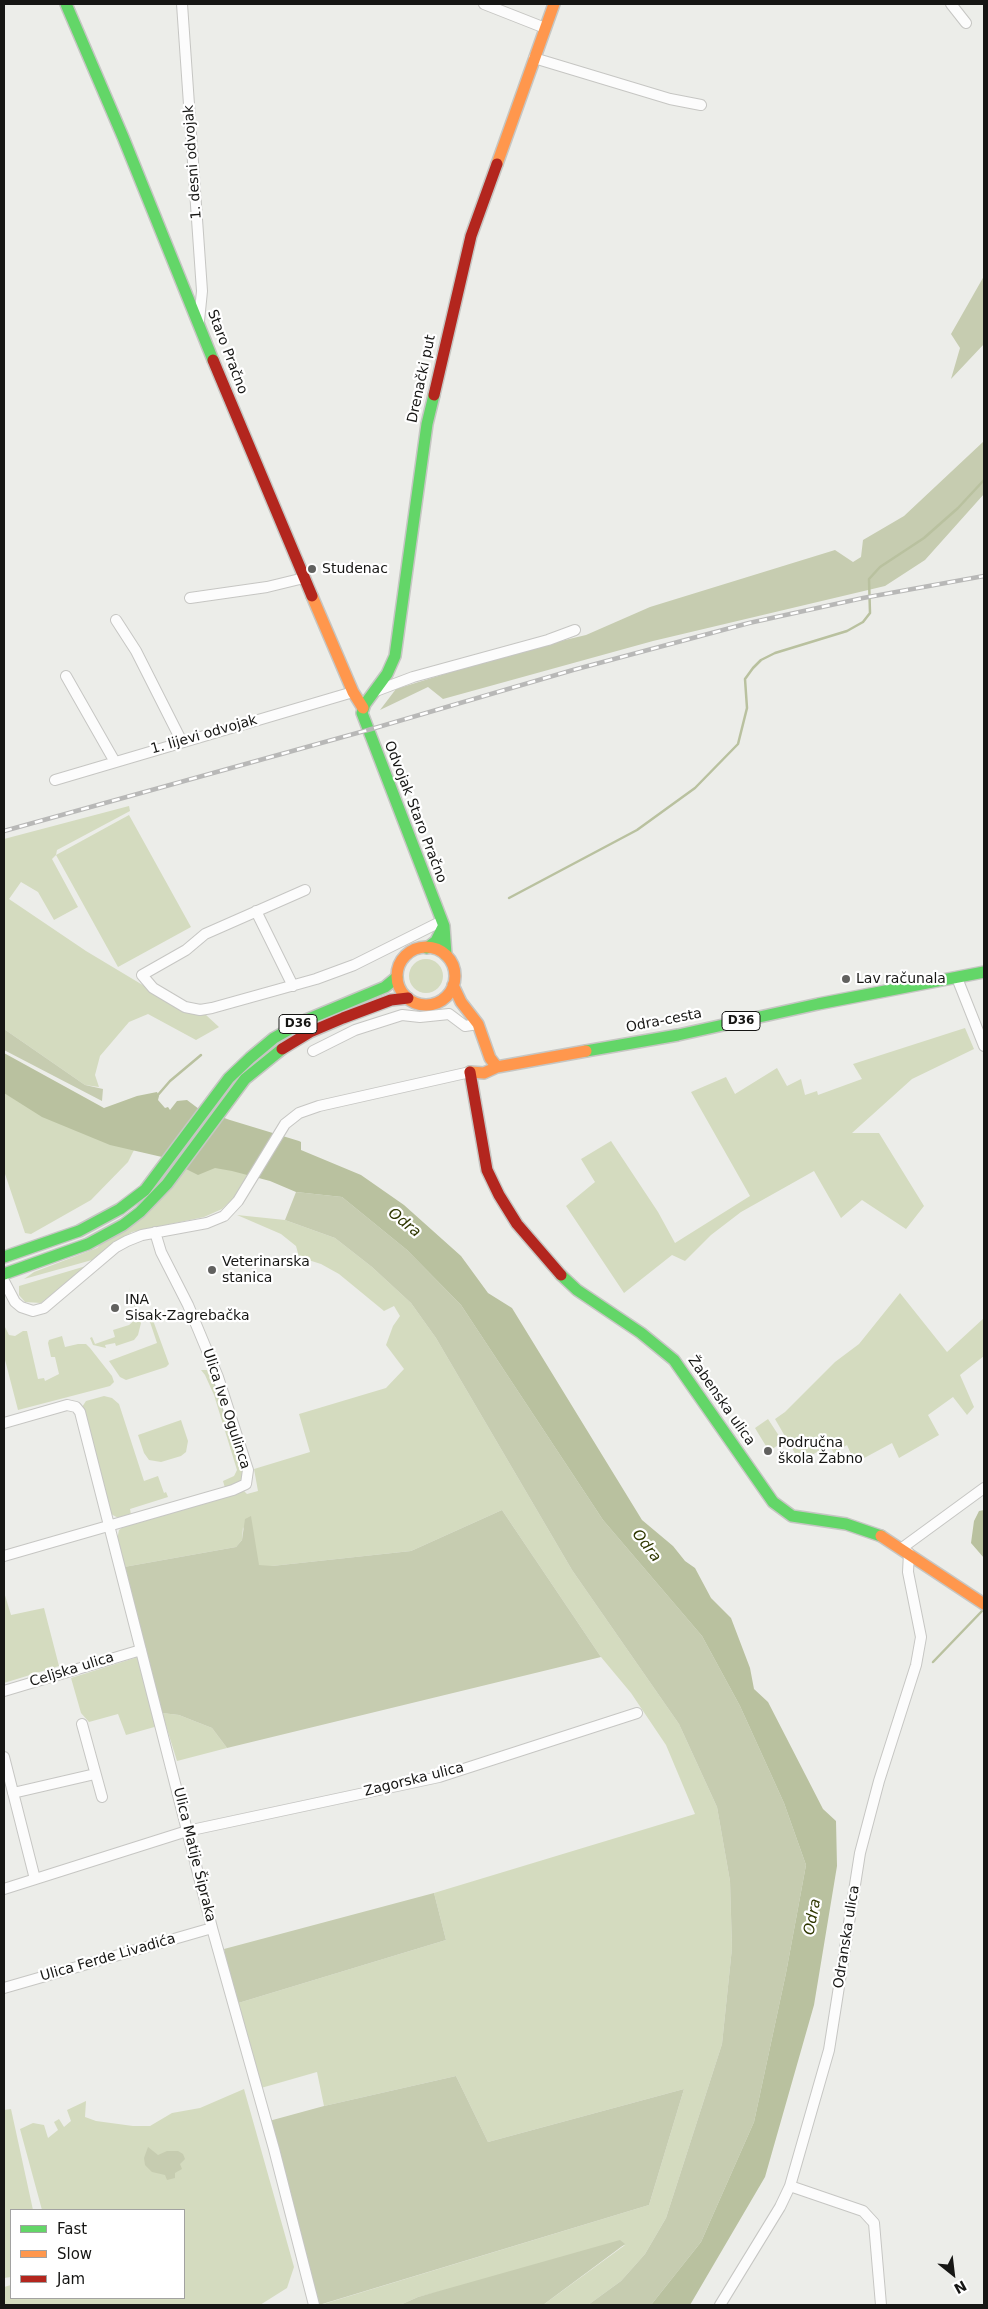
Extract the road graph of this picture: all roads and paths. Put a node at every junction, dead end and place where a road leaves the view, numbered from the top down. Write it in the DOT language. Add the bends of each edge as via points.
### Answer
graph roads {
  1 [pos="66,4"];
  2 [pos="182,4"];
  3 [pos="484,4"];
  4 [pos="554,4"];
  5 [pos="951,4"];
  6 [pos="966,23"];
  7 [pos="545,28"];
  8 [pos="534,58"];
  9 [pos="701,105"];
  10 [pos="199,321"];
  11 [pos="304,578"];
  12 [pos="190,598"];
  13 [pos="116,620"];
  14 [pos="575,630"];
  15 [pos="66,676"];
  16 [pos="375,691"];
  17 [pos="353,692"];
  18 [pos="363,708"];
  19 [pos="182,742"];
  20 [pos="115,762"];
  21 [pos="55,780"];
  22 [pos="305,890"];
  23 [pos="256,911"];
  24 [pos="443,923"];
  25 [pos="427,948"];
  26 [pos="446,955"];
  27 [pos="984,972"];
  28 [pos="397,978"];
  29 [pos="956,978"];
  30 [pos="293,986"];
  31 [pos="453,986"];
  32 [pos="408,998"];
  33 [pos="434,1004"];
  34 [pos="468,1012"];
  35 [pos="478,1024"];
  36 [pos="984,1046"];
  37 [pos="313,1051"];
  38 [pos="497,1067"];
  39 [pos="470,1072"];
  40 [pos="155,1232"];
  41 [pos="4,1258"];
  42 [pos="4,1274"];
  43 [pos="4,1281"];
  44 [pos="4,1424"];
  45 [pos="984,1488"];
  46 [pos="110,1526"];
  47 [pos="905,1551"];
  48 [pos="4,1556"];
  49 [pos="984,1604"];
  50 [pos="140,1650"];
  51 [pos="4,1691"];
  52 [pos="637,1713"];
  53 [pos="82,1724"];
  54 [pos="4,1756"];
  55 [pos="95,1774"];
  56 [pos="13,1793"];
  57 [pos="102,1797"];
  58 [pos="187,1831"];
  59 [pos="36,1879"];
  60 [pos="4,1889"];
  61 [pos="212,1928"];
  62 [pos="4,1988"];
  63 [pos="790,2186"];
  64 [pos="314,2305"];
  65 [pos="720,2305"];
  66 [pos="881,2305"];
  1 -- 10 [label="main road, Staro Pračno"];
  2 -- 10 [label="street, 1. desni odvojak" via="202,291"];
  3 -- 7 [label="street"];
  4 -- 7 [label="main road, Drenački put"];
  5 -- 6 [label="street"];
  7 -- 8 [label="main road, Drenački put"];
  8 -- 9 [label="street" via="662,97"];
  8 -- 16 [label="main road, Drenački put" via="471,236 427,424 397,646 387,674"];
  10 -- 11 [label="main road, Staro Pračno"];
  11 -- 12 [label="street"];
  11 -- 17 [label="main road, Staro Pračno"];
  13 -- 19 [label="street" via="136,651"];
  14 -- 16 [label="street"];
  15 -- 20 [label="street"];
  16 -- 18 [label="main road, Drenački put"];
  17 -- 18 [label="main road, Staro Pračno"];
  17 -- 19 [label="street, 1. lijevi odvojak"];
  18 -- 24 [label="main road, Odvojak Staro Pračno" via="363,718"];
  19 -- 20 [label="street, 1. lijevi odvojak"];
  20 -- 21 [label="street, 1. lijevi odvojak"];
  22 -- 23 [label="street"];
  23 -- 30 [label="street"];
  23 -- 30 [label="street" via="205,934 186,950 142,975 153,988 185,1007 200,1010"];
  24 -- 25 [label="main road" via="436,941"];
  24 -- 26 [label="main road, Odvojak Staro Pračno"];
  24 -- 30 [label="street" via="354,965"];
  25 -- 26 [label="main road"];
  25 -- 28 [label="main road" via="414,950 404,958"];
  26 -- 31 [label="main road" via="454,971"];
  27 -- 29 [label="main road, Odra-cesta / D36"];
  28 -- 32 [label="main road" via="400,989"];
  28 -- 41 [label="main road, D36" via="385,987 321,1013 274,1038 229,1078 154,1178 133,1200 90,1226"];
  29 -- 36 [label="street"];
  29 -- 38 [label="main road, Odra-cesta / D36" via="678,1035"];
  31 -- 33 [label="main road" via="448,995"];
  31 -- 34 [label="main road"];
  32 -- 33 [label="main road, D36" via="417,1004"];
  32 -- 42 [label="main road, D36" via="391,1000 310,1032 264,1062 227,1101 167,1184 140,1212 106,1235"];
  33 -- 34 [label="main road, D36" via="450,1004"];
  34 -- 35 [label="main road"];
  35 -- 37 [label="street" via="465,1026 449,1014 402,1015 355,1030"];
  35 -- 38 [label="main road" via="490,1058"];
  38 -- 39 [label="main road, Odra-cesta" via="484,1073"];
  39 -- 40 [label="street, Odra-cesta" via="299,1112 286,1124 231,1210 217,1220"];
  39 -- 47 [label="main road, Žabenska ulica" via="483,1155 492,1182 517,1224 550,1265 578,1290 646,1336 674,1360 764,1492 782,1510 792,1516 858,1527 878,1534"];
  40 -- 43 [label="street" via="135,1237 116,1247 39,1310 21,1307"];
  40 -- 46 [label="street, Ulica Ive Ogulinca" via="218,1377 248,1478 240,1488"];
  44 -- 46 [label="street, Ulica Matije Šipraka" via="67,1405 78,1409"];
  45 -- 47 [label="street"];
  46 -- 48 [label="street"];
  46 -- 50 [label="street, Ulica Matije Šipraka"];
  47 -- 49 [label="main road, Žabenska ulica"];
  47 -- 63 [label="street, Odranska ulica" via="921,1637 916,1665 860,1853 829,2050"];
  50 -- 51 [label="street, Celjska ulica"];
  50 -- 58 [label="street, Ulica Matije Šipraka"];
  52 -- 58 [label="street, Zagorska ulica" via="439,1777"];
  53 -- 55 [label="street"];
  54 -- 56 [label="street"];
  55 -- 56 [label="street"];
  55 -- 57 [label="street"];
  56 -- 59 [label="street"];
  58 -- 59 [label="street, Zagorska ulica"];
  58 -- 61 [label="street, Ulica Matije Šipraka"];
  59 -- 60 [label="street, Zagorska ulica"];
  61 -- 62 [label="street, Ulica Ferde Livadića"];
  61 -- 64 [label="street, Ulica Matije Šipraka"];
  63 -- 65 [label="street, Odranska ulica"];
  63 -- 66 [label="street" via="863,2211 874,2224"];
}
